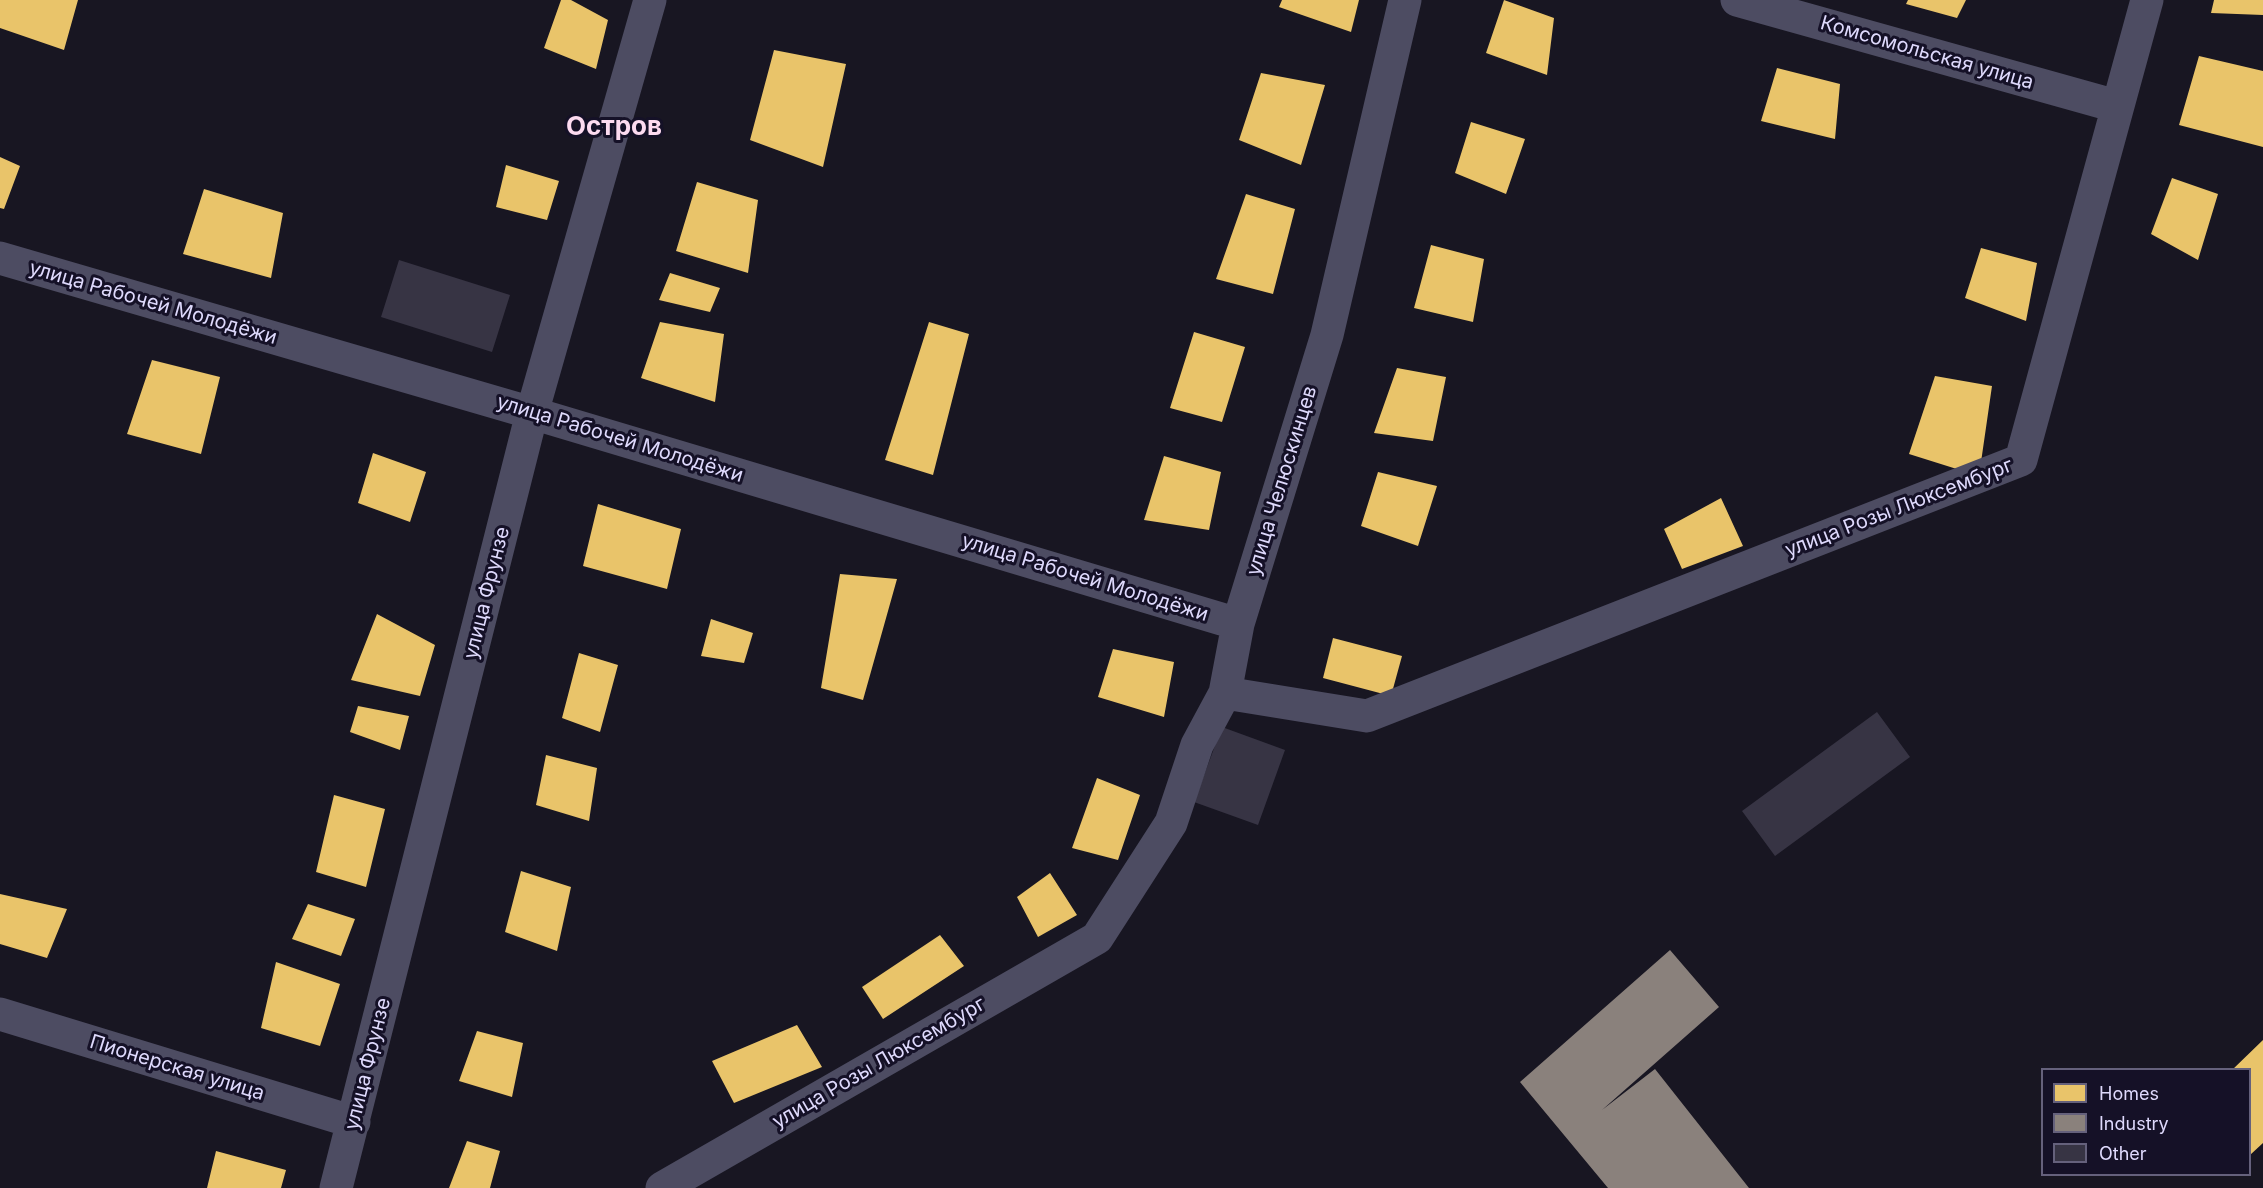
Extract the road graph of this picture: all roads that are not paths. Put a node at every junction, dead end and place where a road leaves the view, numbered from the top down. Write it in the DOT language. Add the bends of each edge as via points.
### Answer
graph roads {
  1 [pos="650,0"];
  2 [pos="1405,0"];
  3 [pos="1737,0"];
  4 [pos="2147,0"];
  5 [pos="2116,106"];
  6 [pos="0,258"];
  7 [pos="532,413"];
  8 [pos="1238,624"];
  9 [pos="1225,693"];
  10 [pos="1097,938"];
  11 [pos="0,1014"];
  12 [pos="354,1122"];
  13 [pos="336,1188"];
  14 [pos="662,1188"];
  1 -- 7 [label="street, улица Фрунзе"];
  2 -- 8 [label="street, улица Челюскинцев" via="1327,335"];
  3 -- 5 [label="street, Комсомольская улица"];
  4 -- 5 [label="street, улица Розы Люксембург"];
  5 -- 9 [label="street, улица Розы Люксембург" via="2021,460 1367,716"];
  6 -- 7 [label="street, улица Рабочей Молодёжи"];
  7 -- 8 [label="street, улица Рабочей Молодёжи"];
  7 -- 12 [label="street, улица Фрунзе"];
  8 -- 9 [label="street, улица Челюскинцев"];
  9 -- 10 [label="street, улица Челюскинцев" via="1197,745 1171,823"];
  10 -- 14 [label="street, улица Розы Люксембург"];
  11 -- 12 [label="street, Пионерская улица"];
  12 -- 13 [label="street, улица Фрунзе"];
}
